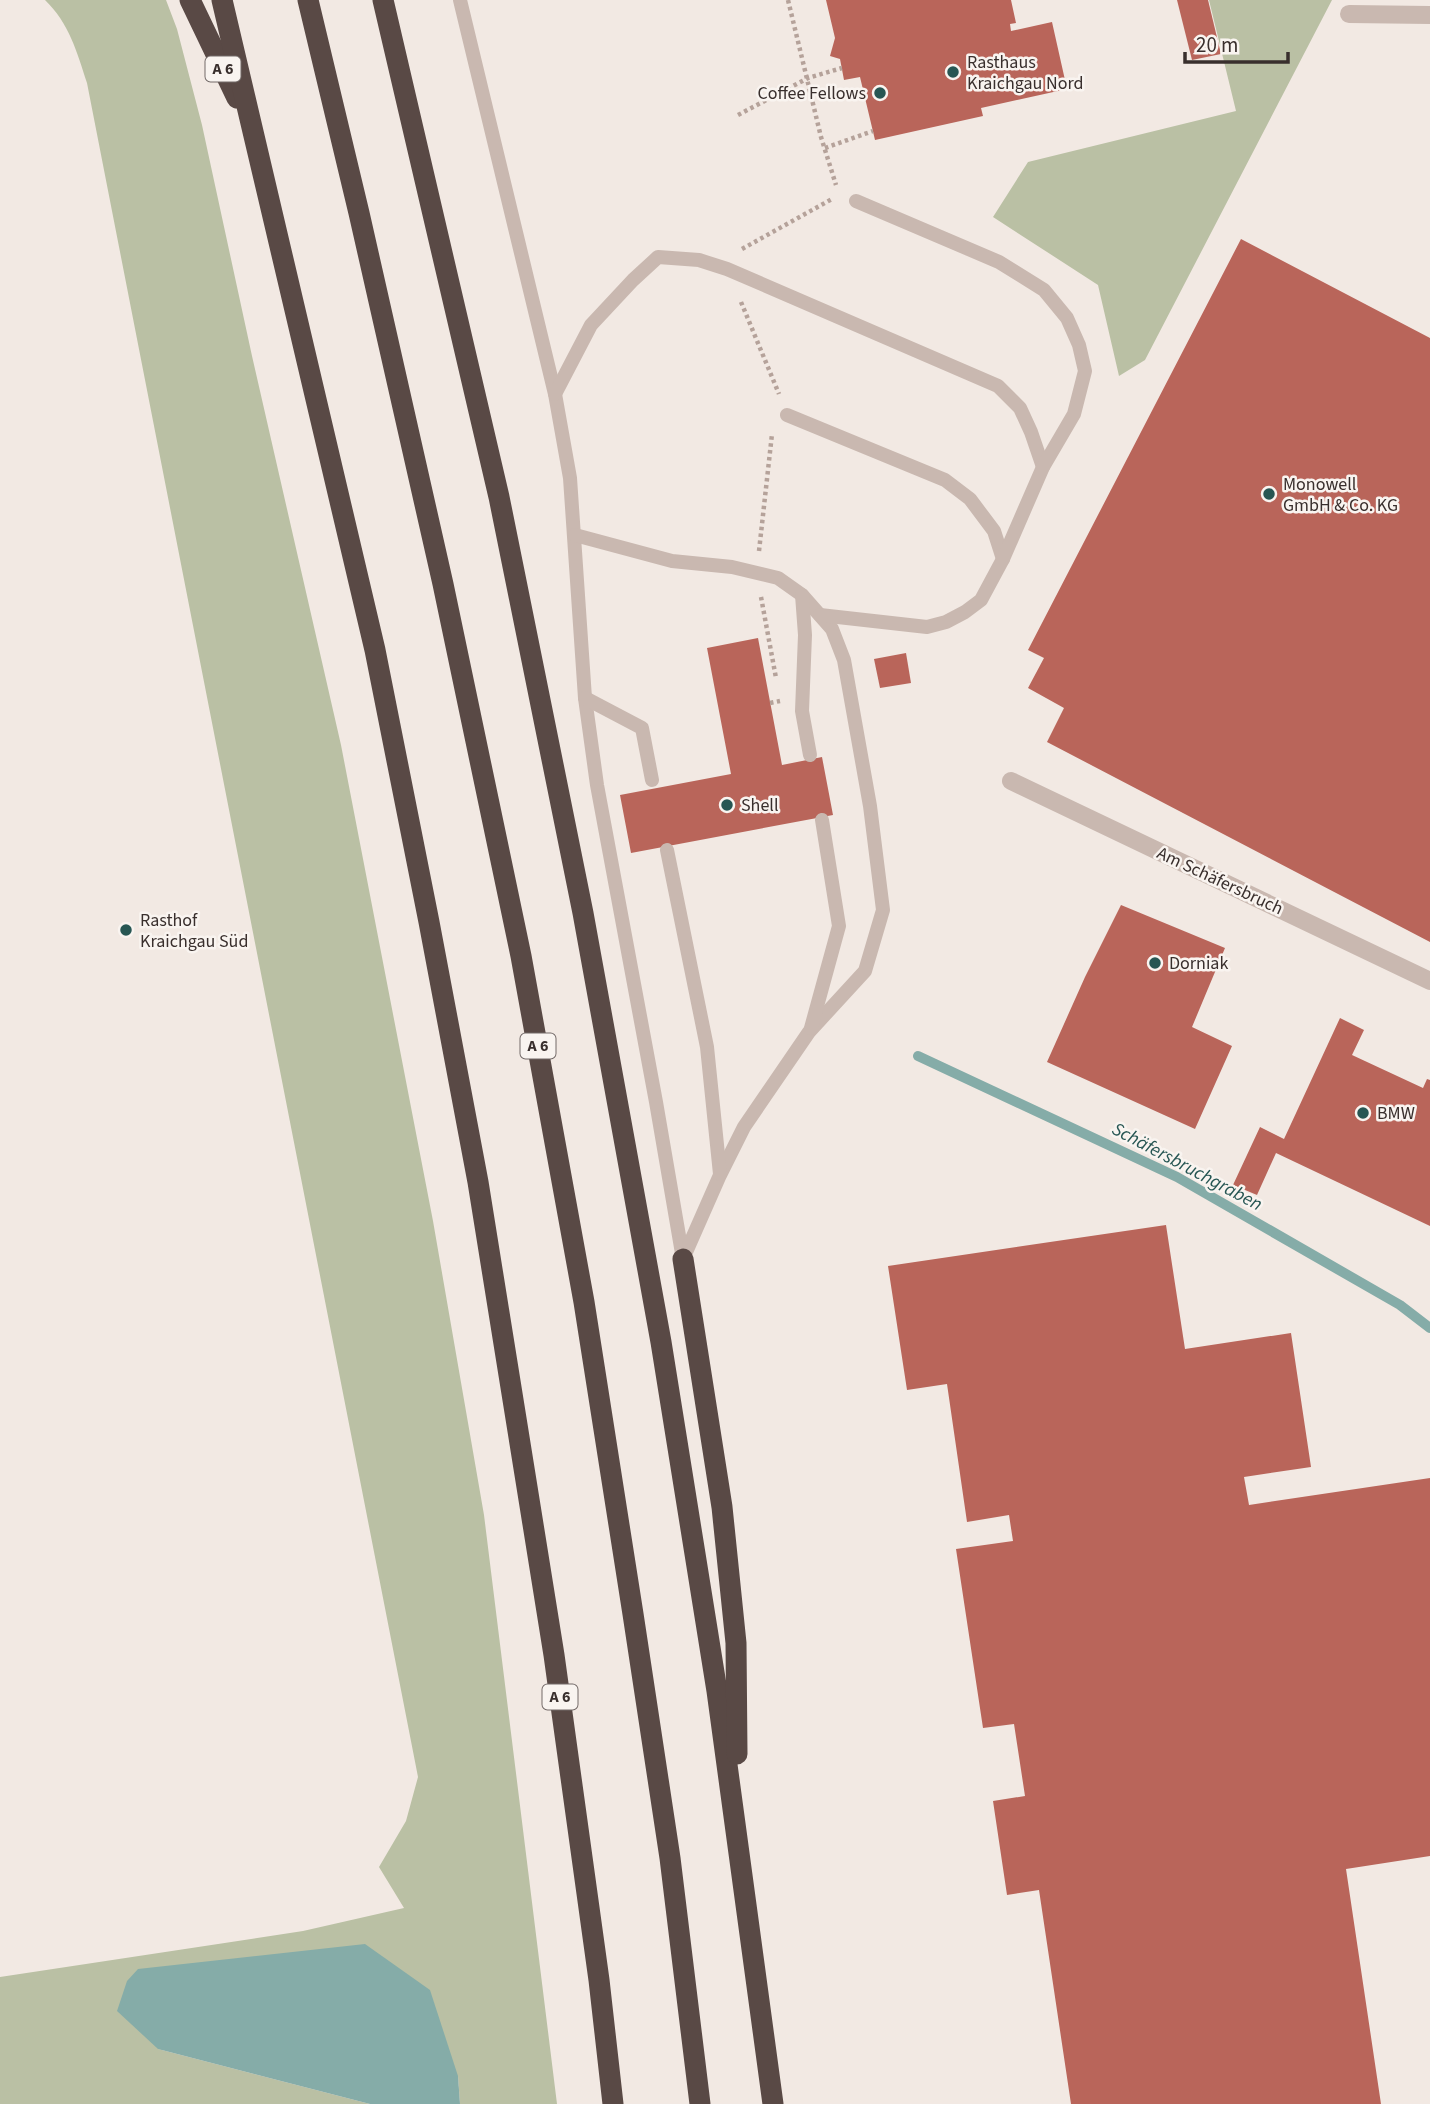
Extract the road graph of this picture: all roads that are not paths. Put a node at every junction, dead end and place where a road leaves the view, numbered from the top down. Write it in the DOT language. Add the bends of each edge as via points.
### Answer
graph roads {
  1 [pos="190,0"];
  2 [pos="222,0"];
  3 [pos="308,0"];
  4 [pos="383,0"];
  5 [pos="460,0"];
  6 [pos="1349,13"];
  7 [pos="1430,15"];
  8 [pos="256,137"];
  9 [pos="856,201"];
  10 [pos="555,394"];
  11 [pos="788,415"];
  12 [pos="1043,467"];
  13 [pos="575,535"];
  14 [pos="1003,559"];
  15 [pos="802,595"];
  16 [pos="820,615"];
  17 [pos="586,698"];
  18 [pos="810,755"];
  19 [pos="652,780"];
  20 [pos="1011,781"];
  21 [pos="822,820"];
  22 [pos="667,850"];
  23 [pos="1430,981"];
  24 [pos="809,1032"];
  25 [pos="720,1175"];
  26 [pos="683,1259"];
  27 [pos="737,1833"];
  28 [pos="613,2104"];
  29 [pos="700,2104"];
  30 [pos="773,2104"];
  1 -- 8 [label="highway, A 6"];
  2 -- 8 [label="highway, A 6"];
  3 -- 29 [label="highway, A 6" via="443,584 522,956 622,1546 670,1858"];
  4 -- 27 [label="highway" via="499,497 583,913 662,1342"];
  5 -- 10 [label="lane"];
  6 -- 7 [label="street"];
  8 -- 28 [label="highway, A 6" via="375,650 475,1169 554,1655"];
  9 -- 12 [label="lane" via="999,262 1044,290 1067,318 1084,370 1074,414"];
  10 -- 12 [label="lane" via="591,326 658,257 699,260 998,386 1020,408"];
  10 -- 13 [label="lane"];
  11 -- 14 [label="lane" via="945,480 970,499 994,531"];
  12 -- 14 [label="lane"];
  13 -- 15 [label="lane" via="672,561 732,567 778,578"];
  13 -- 17 [label="lane"];
  14 -- 16 [label="lane" via="981,600 946,622 927,627"];
  15 -- 16 [label="lane"];
  15 -- 18 [label="lane" via="802,711"];
  16 -- 24 [label="lane" via="832,629 844,660 883,909 866,971"];
  17 -- 19 [label="lane" via="642,728"];
  17 -- 26 [label="lane" via="597,785"];
  20 -- 23 [label="street, Am Schäfersbruch"];
  21 -- 24 [label="lane" via="839,926"];
  22 -- 25 [label="lane" via="707,1047"];
  24 -- 25 [label="lane" via="744,1127"];
  25 -- 26 [label="lane"];
  26 -- 27 [label="highway" via="722,1507 736,1643"];
  27 -- 30 [label="highway"];
}
